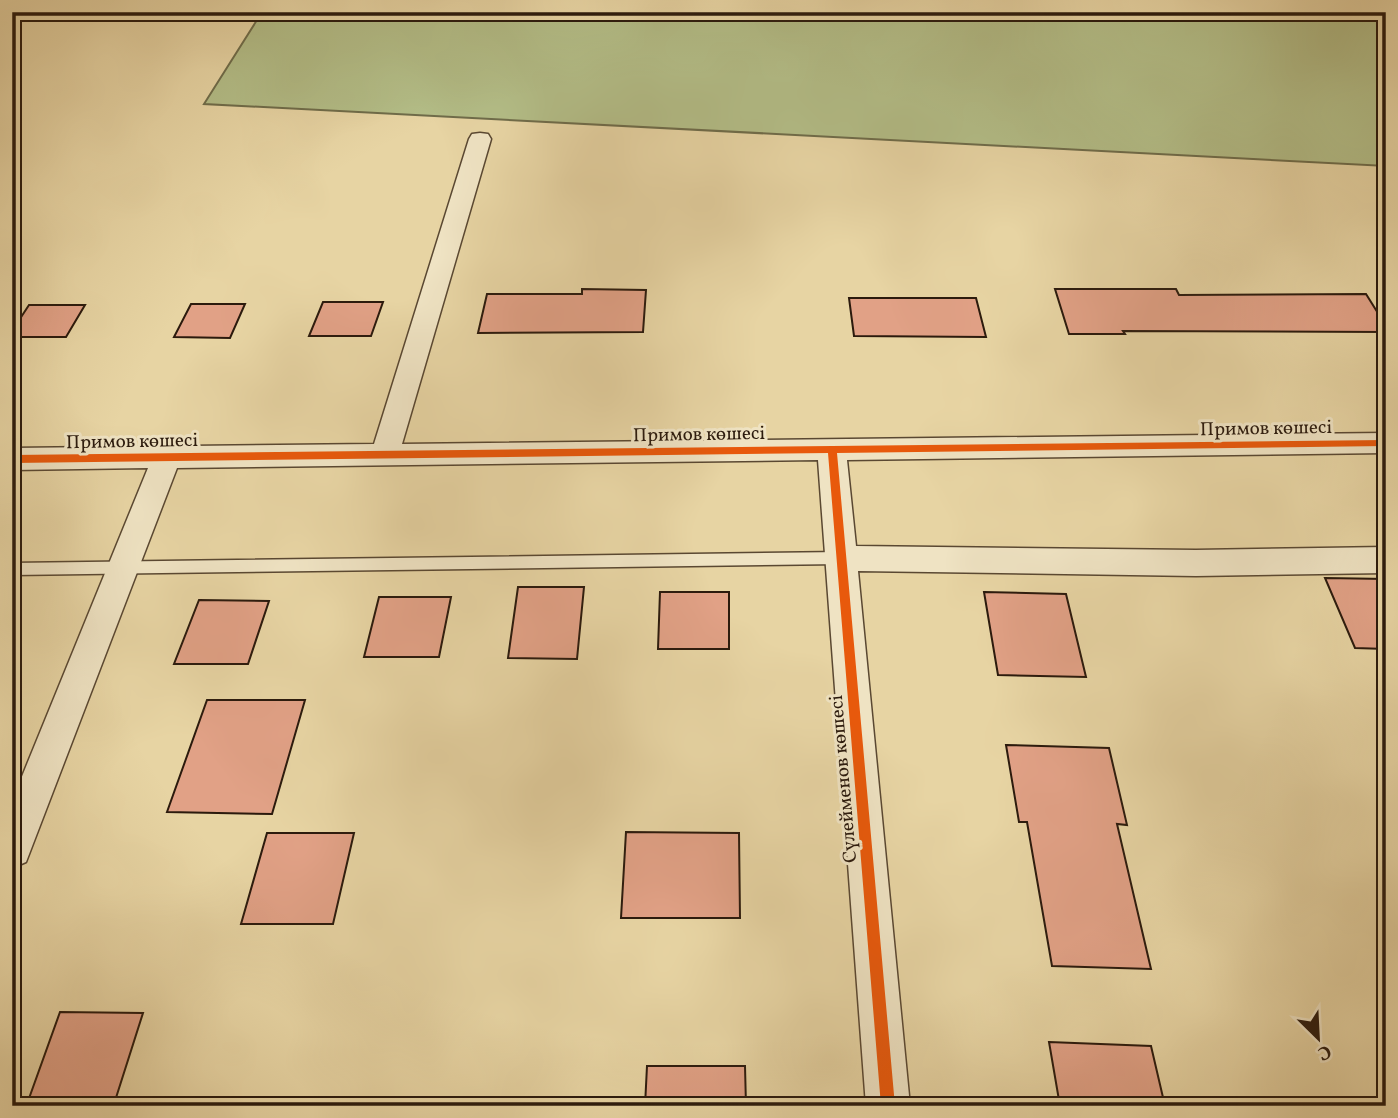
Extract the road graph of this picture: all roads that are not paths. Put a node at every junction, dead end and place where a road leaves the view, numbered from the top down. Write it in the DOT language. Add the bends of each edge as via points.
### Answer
graph roads {
  1 [pos="480,139"];
  2 [pos="1386,443"];
  3 [pos="832,449"];
  4 [pos="385,454"];
  5 [pos="167,457"];
  6 [pos="12,459"];
  7 [pos="841,558"];
  8 [pos="1386,560"];
  9 [pos="12,569"];
  10 [pos="123,569"];
  11 [pos="12,849"];
  12 [pos="888,1106"];
  1 -- 4 [label="street"];
  2 -- 3 [label="street, Примов көшесі"];
  3 -- 4 [label="street, Примов көшесі"];
  3 -- 7 [label="street, Сүлейменов көшесі"];
  4 -- 5 [label="street, Примов көшесі"];
  5 -- 6 [label="street, Примов көшесі"];
  5 -- 10 [label="street"];
  7 -- 8 [label="street" via="1196,563"];
  7 -- 10 [label="lane"];
  7 -- 12 [label="street, Сүлейменов көшесі"];
  9 -- 10 [label="lane"];
  10 -- 11 [label="street"];
}
